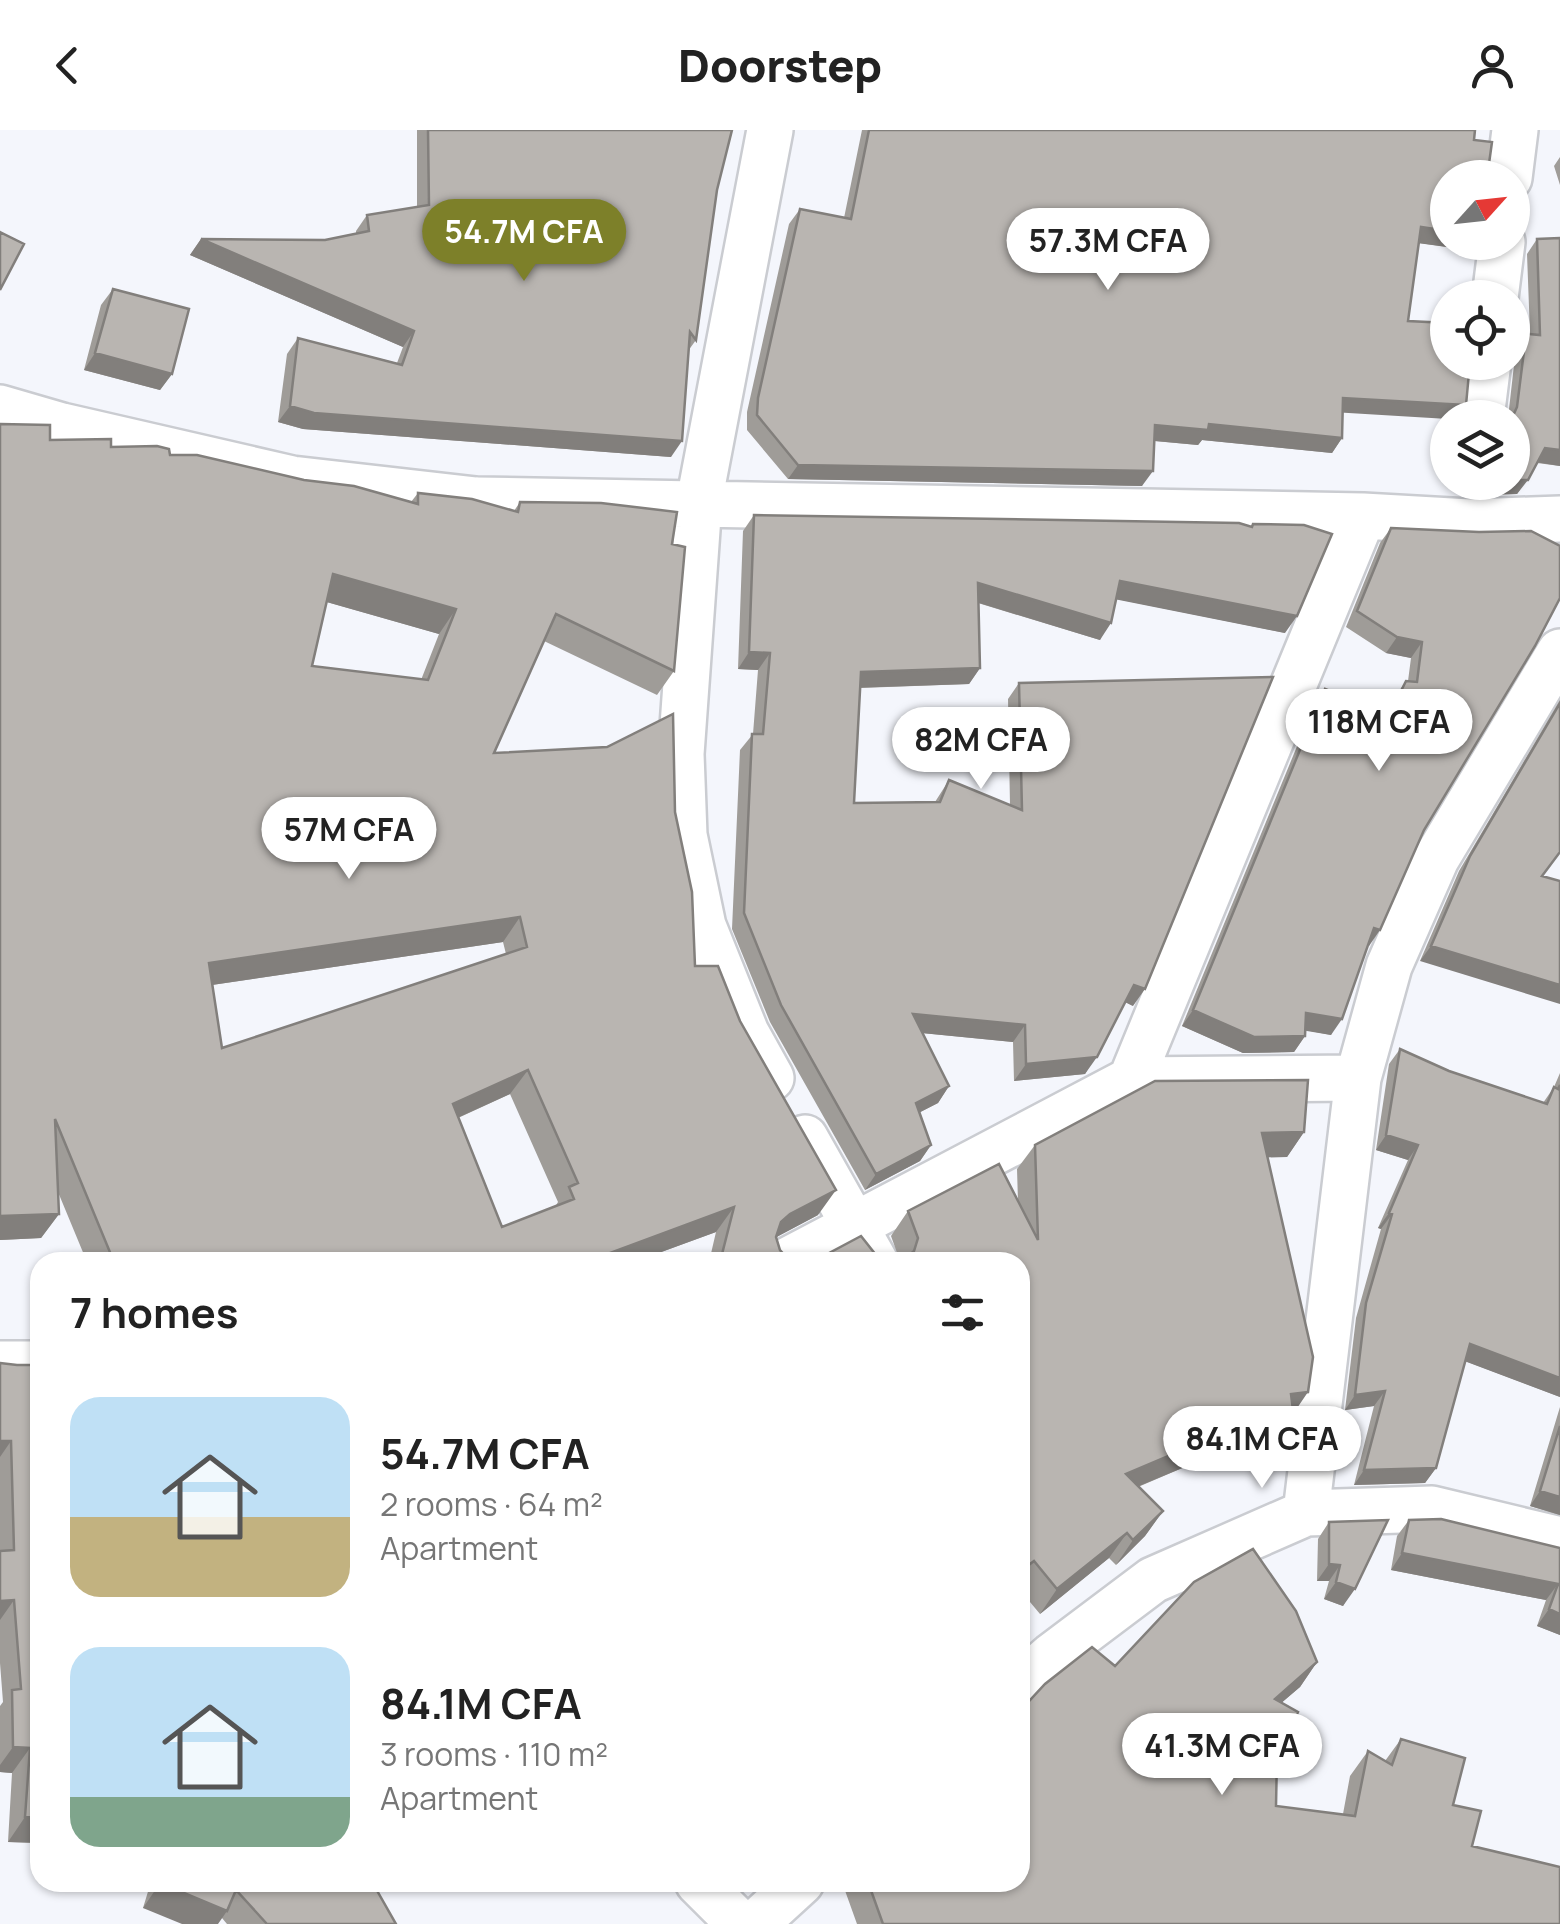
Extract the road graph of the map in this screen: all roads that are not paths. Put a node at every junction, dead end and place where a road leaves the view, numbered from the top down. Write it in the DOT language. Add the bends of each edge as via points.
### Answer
graph roads {
  1 [pos="770,130"];
  2 [pos="1515,130"];
  3 [pos="1512,160"];
  4 [pos="0,408"];
  5 [pos="700,502"];
  6 [pos="1471,502"];
  7 [pos="1363,516"];
  8 [pos="1560,519"];
  9 [pos="1560,652"];
  10 [pos="1358,1078"];
  11 [pos="1131,1080"];
  12 [pos="865,1245"];
  13 [pos="832,1252"];
  14 [pos="0,1364"];
  15 [pos="30,1364"];
  16 [pos="1306,1513"];
  17 [pos="1560,1540"];
  18 [pos="1030,1675"];
  19 [pos="708,1892"];
  20 [pos="790,1892"];
  21 [pos="740,1924"];
  22 [pos="755,1924"];
  1 -- 5 [label="street"];
  2 -- 3 [label="street"];
  4 -- 5 [label="street" via="292,479 476,500"];
  5 -- 7 [label="street"];
  5 -- 12 [label="street" via="681,754 684,835 703,926 746,1033"];
  6 -- 7 [label="street"];
  6 -- 8 [label="street"];
  7 -- 11 [label="street"];
  9 -- 10 [label="street" via="1436,859 1389,966"];
  10 -- 11 [label="street"];
  10 -- 16 [label="street"];
  11 -- 12 [label="street"];
  12 -- 13 [label="street"];
  14 -- 15 [label="street"];
  16 -- 17 [label="street" via="1432,1509"];
  16 -- 18 [label="street" via="1154,1580"];
  19 -- 21 [label="street"];
  20 -- 22 [label="street"];
}
